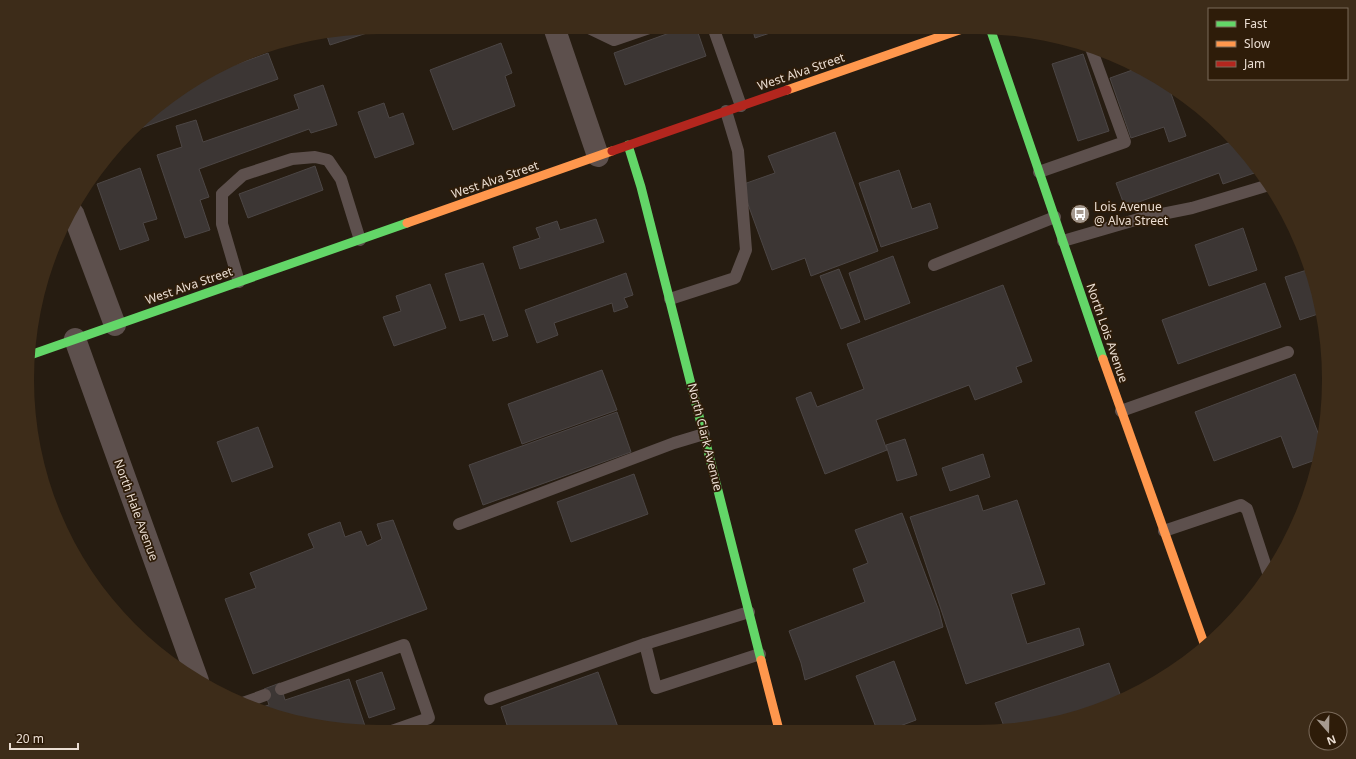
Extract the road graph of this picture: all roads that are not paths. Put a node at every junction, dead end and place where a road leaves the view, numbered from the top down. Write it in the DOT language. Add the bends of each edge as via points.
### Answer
graph roads {
  1 [pos="561,34"];
  2 [pos="602,34"];
  3 [pos="632,34"];
  4 [pos="716,34"];
  5 [pos="949,34"];
  6 [pos="992,35"];
  7 [pos="1092,54"];
  8 [pos="741,106"];
  9 [pos="726,112"];
  10 [pos="628,146"];
  11 [pos="598,156"];
  12 [pos="1039,172"];
  13 [pos="1263,187"];
  14 [pos="1055,217"];
  15 [pos="75,218"];
  16 [pos="360,240"];
  17 [pos="1063,241"];
  18 [pos="934,265"];
  19 [pos="239,282"];
  20 [pos="670,300"];
  21 [pos="115,325"];
  22 [pos="75,339"];
  23 [pos="1288,352"];
  24 [pos="35,353"];
  25 [pos="1121,411"];
  26 [pos="704,434"];
  27 [pos="459,524"];
  28 [pos="1164,531"];
  29 [pos="1266,568"];
  30 [pos="749,612"];
  31 [pos="1203,640"];
  32 [pos="645,644"];
  33 [pos="760,654"];
  34 [pos="194,671"];
  35 [pos="281,689"];
  36 [pos="265,695"];
  37 [pos="490,699"];
  38 [pos="250,700"];
  39 [pos="409,725"];
  40 [pos="778,725"];
  1 -- 11 [label="street"];
  2 -- 3 [label="lane" via="614,40"];
  4 -- 8 [label="lane"];
  5 -- 8 [label="street, West Alva Street"];
  6 -- 12 [label="street, North Lois Avenue"];
  7 -- 12 [label="lane" via="1124,142"];
  8 -- 9 [label="street, West Alva Street"];
  9 -- 10 [label="street, West Alva Street"];
  9 -- 20 [label="lane" via="738,151 746,250 735,278"];
  10 -- 11 [label="street, West Alva Street"];
  10 -- 20 [label="street, North Clark Avenue"];
  11 -- 16 [label="street, West Alva Street"];
  12 -- 14 [label="street, North Lois Avenue"];
  13 -- 17 [label="lane"];
  14 -- 17 [label="street, North Lois Avenue"];
  14 -- 18 [label="lane"];
  15 -- 21 [label="street"];
  16 -- 19 [label="street, West Alva Street"];
  16 -- 19 [label="lane" via="341,179 328,160 315,157 292,159 243,175 222,194 222,224"];
  17 -- 25 [label="street, North Lois Avenue"];
  19 -- 21 [label="street, West Alva Street"];
  20 -- 26 [label="street, North Clark Avenue"];
  21 -- 22 [label="street, West Alva Street"];
  22 -- 24 [label="street, West Alva Street"];
  22 -- 34 [label="street, North Hale Avenue"];
  23 -- 25 [label="lane"];
  25 -- 28 [label="street, North Lois Avenue"];
  26 -- 27 [label="lane"];
  26 -- 30 [label="street, North Clark Avenue"];
  28 -- 29 [label="lane" via="1241,505 1247,509"];
  28 -- 31 [label="street, North Lois Avenue"];
  30 -- 32 [label="lane"];
  30 -- 33 [label="street, North Clark Avenue"];
  32 -- 33 [label="lane" via="656,688"];
  32 -- 37 [label="lane"];
  33 -- 40 [label="street, North Clark Avenue"];
  35 -- 39 [label="lane" via="404,645 429,718"];
  36 -- 38 [label="lane"];
}
